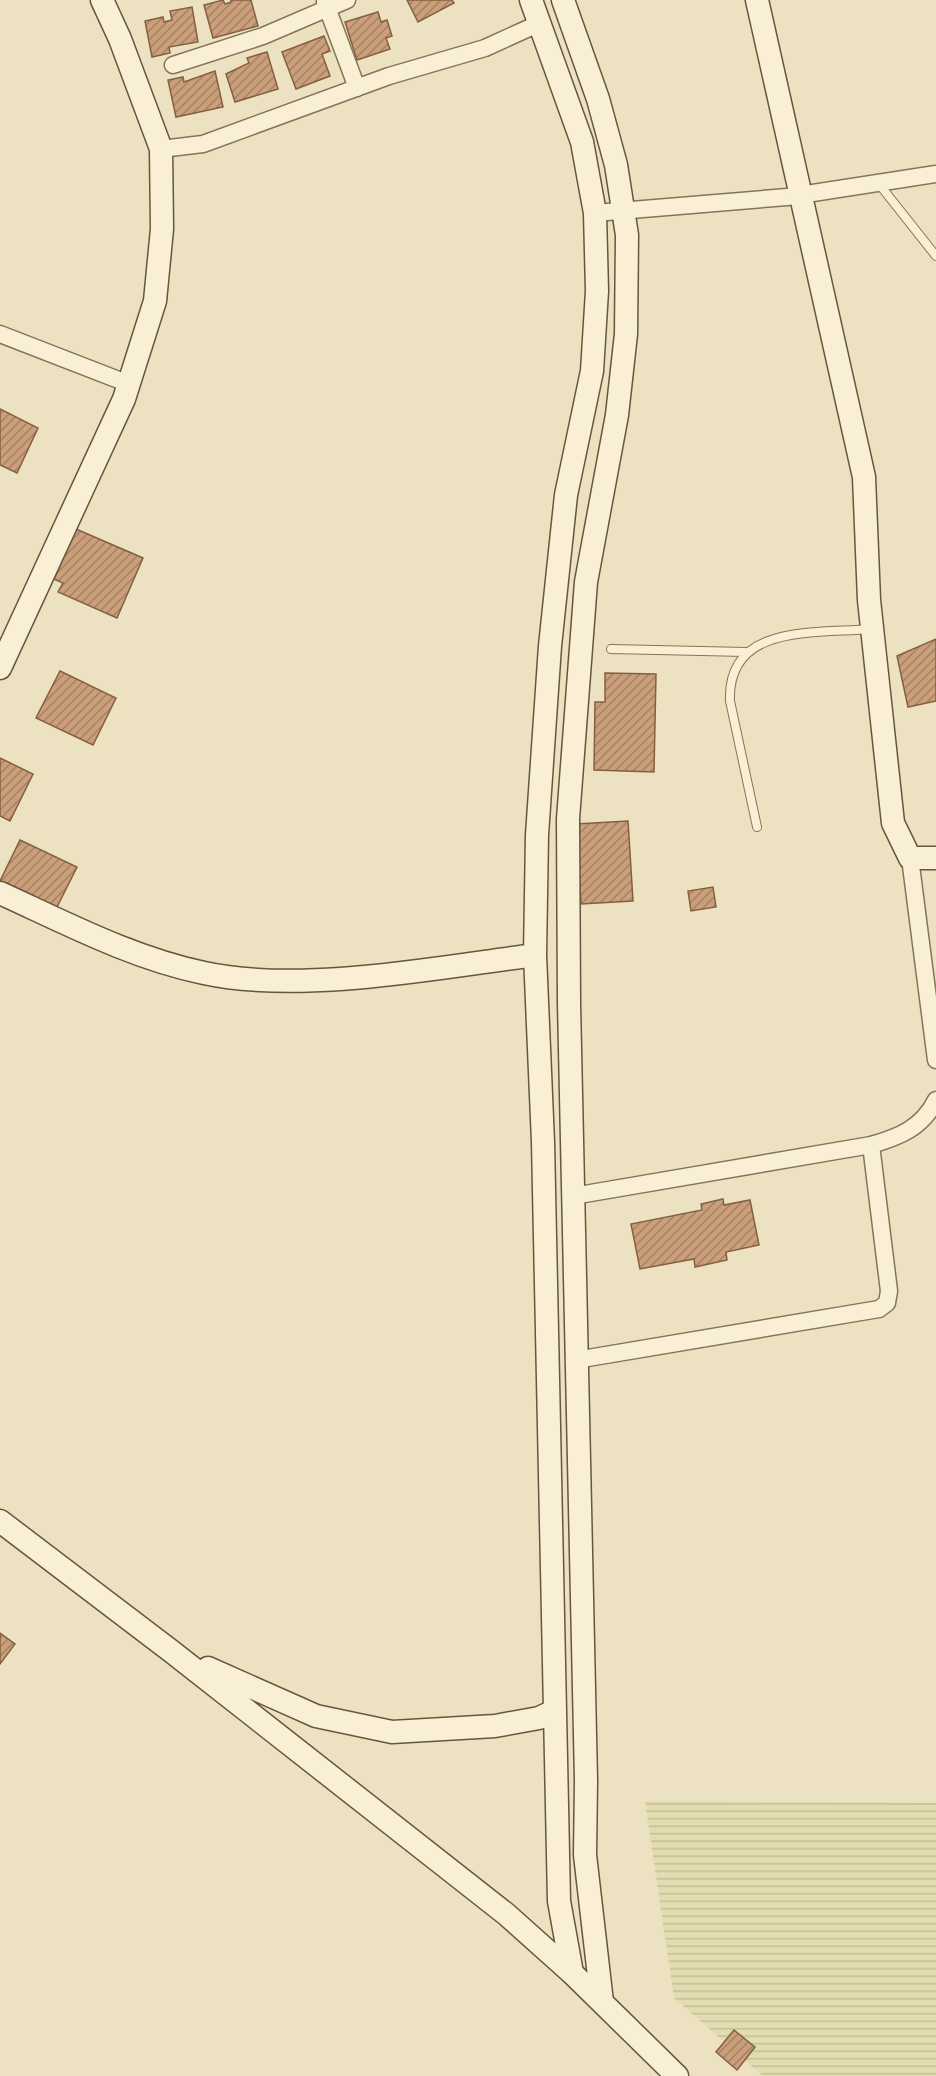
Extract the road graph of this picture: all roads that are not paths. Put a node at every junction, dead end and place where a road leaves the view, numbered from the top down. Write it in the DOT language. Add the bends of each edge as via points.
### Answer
graph roads {
  1 [pos="102,0"];
  2 [pos="347,0"];
  3 [pos="531,0"];
  4 [pos="564,0"];
  5 [pos="758,0"];
  6 [pos="326,5"];
  7 [pos="540,23"];
  8 [pos="173,64"];
  9 [pos="357,88"];
  10 [pos="161,149"];
  11 [pos="936,174"];
  12 [pos="879,183"];
  13 [pos="803,195"];
  14 [pos="623,211"];
  15 [pos="595,213"];
  16 [pos="936,256"];
  17 [pos="0,334"];
  18 [pos="129,384"];
  19 [pos="872,629"];
  20 [pos="8,634"];
  21 [pos="611,649"];
  22 [pos="746,652"];
  23 [pos="0,668"];
  24 [pos="757,827"];
  25 [pos="910,858"];
  26 [pos="936,858"];
  27 [pos="0,893"];
  28 [pos="535,955"];
  29 [pos="936,1060"];
  30 [pos="936,1100"];
  31 [pos="871,1145"];
  32 [pos="573,1196"];
  33 [pos="576,1360"];
  34 [pos="0,1521"];
  35 [pos="171,1651"];
  36 [pos="554,1711"];
  37 [pos="572,1973"];
  38 [pos="602,2002"];
  39 [pos="677,2076"];
  1 -- 10 [label="main road"];
  2 -- 6 [label="street"];
  3 -- 7 [label="main road"];
  4 -- 14 [label="main road" via="598,99 616,165"];
  5 -- 13 [label="main road"];
  6 -- 8 [label="street" via="263,36"];
  6 -- 9 [label="street"];
  7 -- 9 [label="street" via="485,48"];
  7 -- 15 [label="main road" via="582,142"];
  9 -- 10 [label="street" via="203,144"];
  10 -- 18 [label="main road" via="162,230 155,301"];
  11 -- 12 [label="street"];
  12 -- 13 [label="street"];
  12 -- 16 [label="lane"];
  13 -- 14 [label="street"];
  13 -- 19 [label="main road" via="864,477"];
  14 -- 15 [label="street"];
  14 -- 32 [label="main road" via="627,235 626,333 617,415 586,582 568,819"];
  15 -- 28 [label="main road" via="597,291 592,371 566,495 550,646 537,835"];
  17 -- 18 [label="street"];
  18 -- 20 [label="main road"];
  19 -- 22 [label="lane" via="781,637"];
  19 -- 25 [label="main road" via="894,823"];
  20 -- 23 [label="main road"];
  21 -- 22 [label="lane"];
  22 -- 24 [label="lane" via="735,665 729,682 730,701"];
  25 -- 26 [label="main road"];
  25 -- 29 [label="street"];
  27 -- 28 [label="main road" via="151,959 238,979 356,977"];
  28 -- 36 [label="main road" via="543,1142"];
  30 -- 31 [label="street" via="918,1125 899,1137"];
  31 -- 32 [label="street"];
  31 -- 33 [label="street" via="889,1292 887,1303 879,1309"];
  32 -- 33 [label="main road"];
  33 -- 38 [label="main road" via="585,1855"];
  34 -- 35 [label="main road"];
  35 -- 36 [label="main road" via="316,1716 392,1732 495,1726 539,1718"];
  35 -- 37 [label="main road" via="506,1914"];
  36 -- 37 [label="main road" via="559,1901"];
  37 -- 38 [label="main road"];
  38 -- 39 [label="main road"];
}
